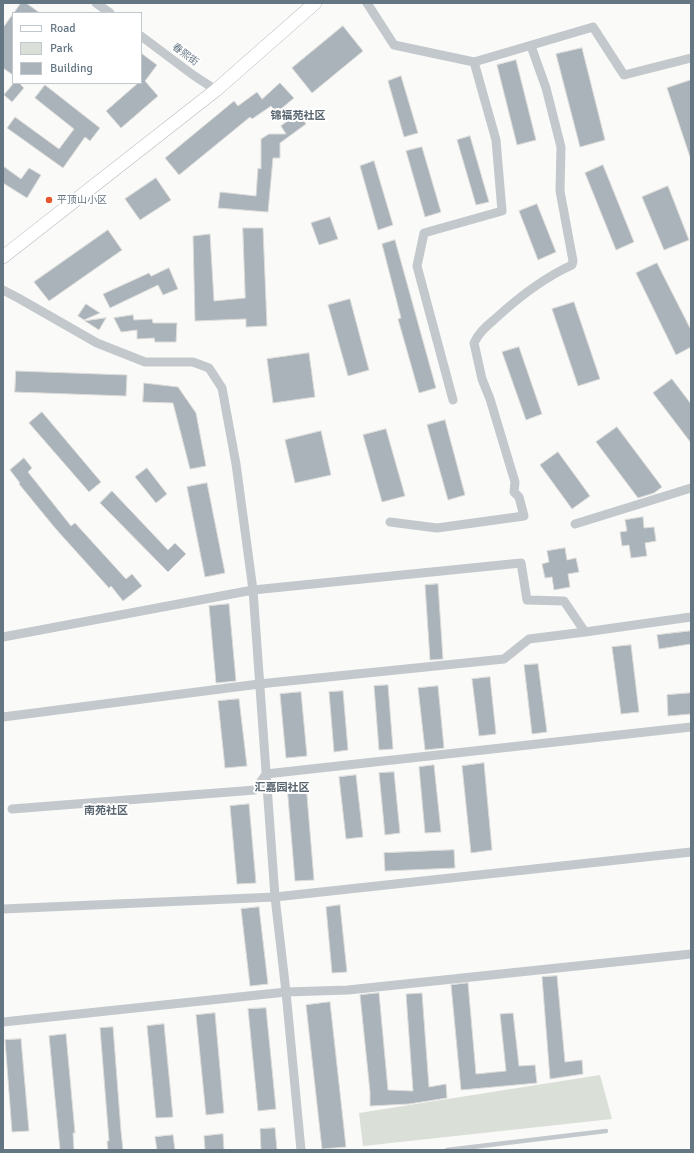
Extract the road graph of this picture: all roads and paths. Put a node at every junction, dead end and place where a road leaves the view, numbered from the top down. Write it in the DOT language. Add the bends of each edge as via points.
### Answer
graph roads {
  1 [pos="96,3"];
  2 [pos="316,3"];
  3 [pos="367,3"];
  4 [pos="109,12"];
  5 [pos="142,37"];
  6 [pos="531,46"];
  7 [pos="691,58"];
  8 [pos="474,62"];
  9 [pos="216,90"];
  10 [pos="3,257"];
  11 [pos="3,290"];
  12 [pos="453,400"];
  13 [pos="691,488"];
  14 [pos="390,522"];
  15 [pos="575,524"];
  16 [pos="253,590"];
  17 [pos="691,617"];
  18 [pos="585,632"];
  19 [pos="3,637"];
  20 [pos="259,684"];
  21 [pos="3,718"];
  22 [pos="691,727"];
  23 [pos="266,774"];
  24 [pos="12,809"];
  25 [pos="691,852"];
  26 [pos="275,897"];
  27 [pos="3,909"];
  28 [pos="691,954"];
  29 [pos="286,992"];
  30 [pos="3,1022"];
  31 [pos="606,1131"];
  32 [pos="301,1150"];
  33 [pos="447,1150"];
  1 -- 4 [label="street"];
  2 -- 9 [label="street"];
  3 -- 8 [label="street" via="394,45"];
  5 -- 9 [label="street, 春熙街"];
  6 -- 7 [label="street" via="593,28 624,75"];
  6 -- 8 [label="street"];
  6 -- 14 [label="street" via="546,88 561,147 560,191 573,261 572,265 554,273 504,310 478,334 474,343 482,379 515,482 514,492 519,497 524,516 438,528"];
  8 -- 12 [label="street" via="496,140 502,211 424,233 417,266"];
  9 -- 10 [label="street"];
  11 -- 16 [label="street" via="97,343 145,362 193,362 209,368 222,388 236,464"];
  13 -- 15 [label="street"];
  16 -- 18 [label="street" via="521,563 527,600 564,601"];
  16 -- 19 [label="street"];
  16 -- 20 [label="street"];
  17 -- 18 [label="street"];
  18 -- 20 [label="street" via="530,639 504,658"];
  20 -- 21 [label="street"];
  20 -- 23 [label="street"];
  22 -- 23 [label="street"];
  23 -- 24 [label="street" via="255,790"];
  23 -- 26 [label="street"];
  25 -- 26 [label="street"];
  26 -- 27 [label="street"];
  26 -- 29 [label="street"];
  28 -- 29 [label="street" via="348,990"];
  29 -- 30 [label="street"];
  29 -- 32 [label="street"];
  31 -- 33 [label="lane"];
}
